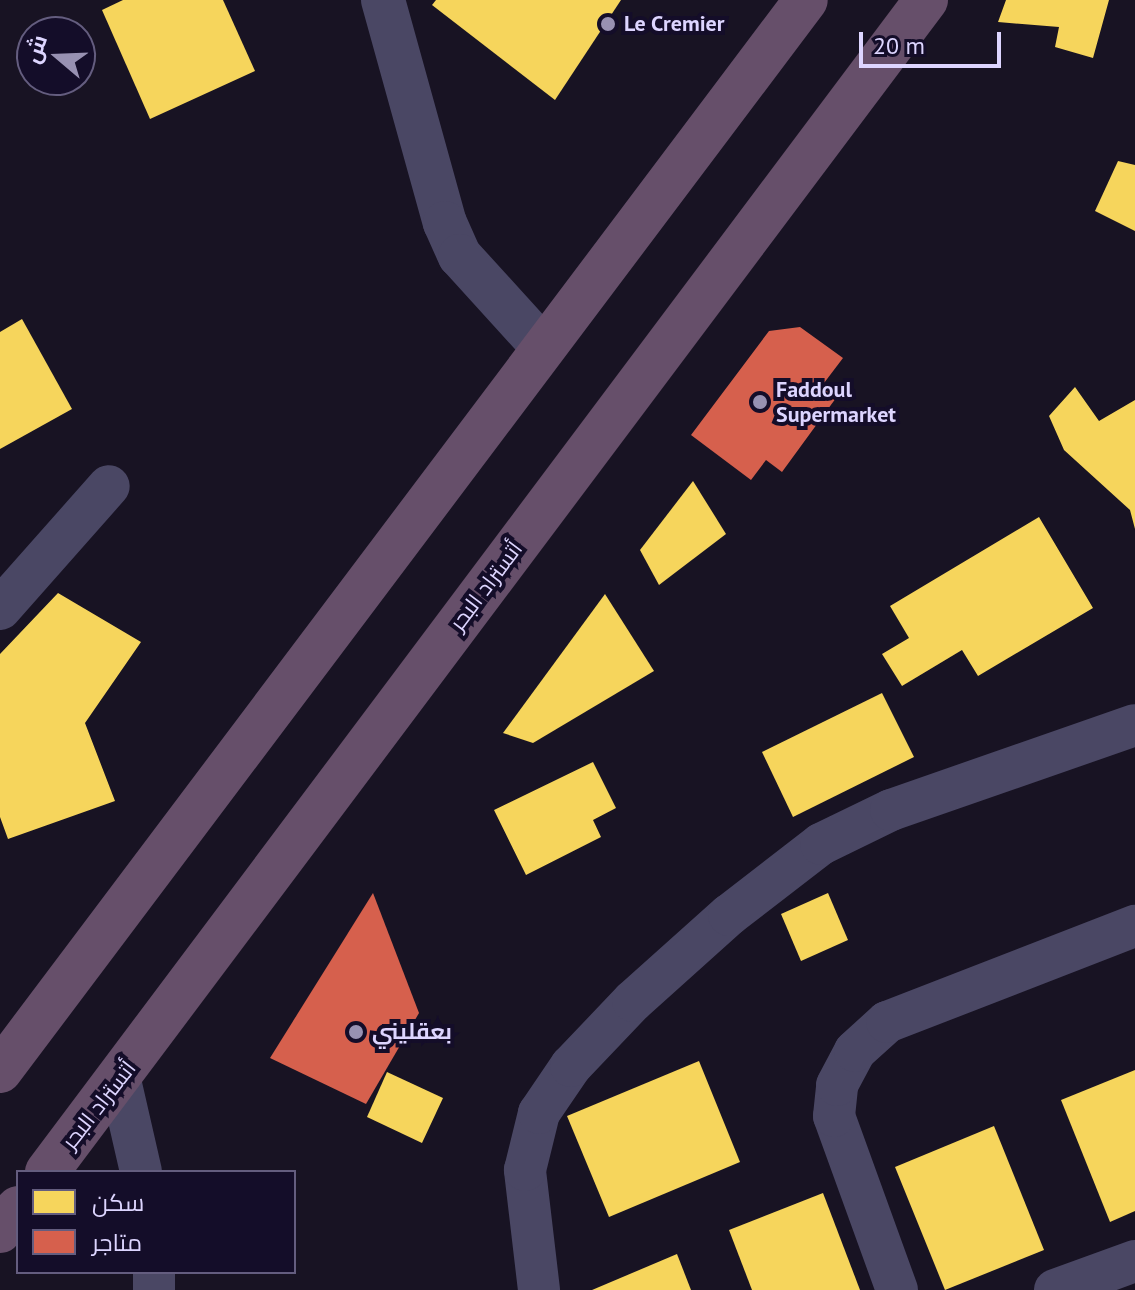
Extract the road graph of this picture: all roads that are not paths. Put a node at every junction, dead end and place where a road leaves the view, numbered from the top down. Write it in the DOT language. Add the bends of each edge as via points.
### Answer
graph roads {
  1 [pos="383,0"];
  2 [pos="806,0"];
  3 [pos="926,0"];
  4 [pos="542,346"];
  5 [pos="109,486"];
  6 [pos="0,609"];
  7 [pos="1135,725"];
  8 [pos="1135,926"];
  9 [pos="0,1071"];
  10 [pos="120,1080"];
  11 [pos="49,1170"];
  12 [pos="141,1170"];
  13 [pos="16,1211"];
  14 [pos="0,1231"];
  15 [pos="1135,1261"];
  16 [pos="539,1290"];
  17 [pos="897,1290"];
  18 [pos="1055,1290"];
  1 -- 4 [label="street" via="450,234 476,277"];
  2 -- 4 [label="highway"];
  3 -- 10 [label="highway, أتستراد البحر"];
  4 -- 9 [label="highway"];
  5 -- 6 [label="street"];
  7 -- 16 [label="street" via="891,810 821,844 729,915 633,1001 571,1066 539,1113 525,1170"];
  8 -- 17 [label="street" via="887,1022 855,1051 837,1085 834,1116"];
  10 -- 11 [label="highway, أتستراد البحر"];
  10 -- 12 [label="street"];
  13 -- 14 [label="highway"];
  15 -- 18 [label="street"];
}
